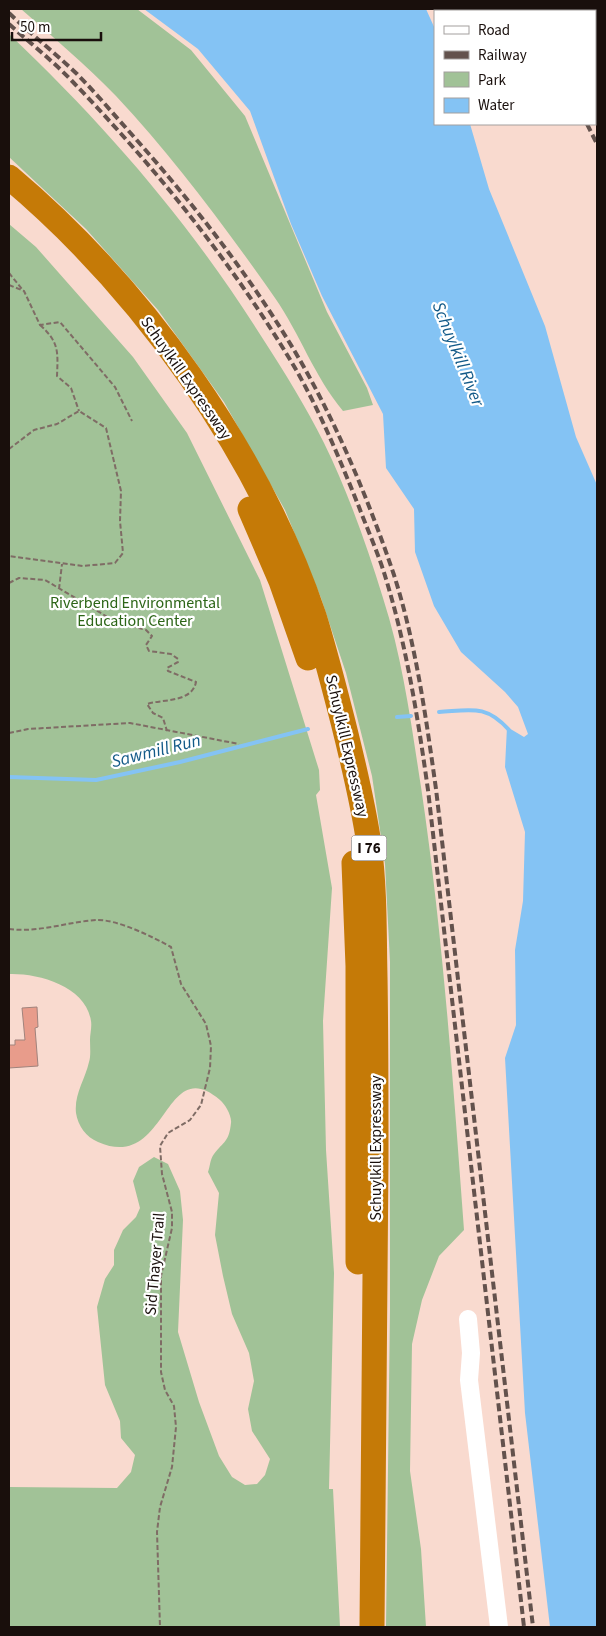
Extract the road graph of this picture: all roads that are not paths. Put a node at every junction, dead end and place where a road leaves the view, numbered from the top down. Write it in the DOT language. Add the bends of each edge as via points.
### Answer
graph roads {
  1 [pos="9,177"];
  2 [pos="9,196"];
  3 [pos="468,1319"];
  4 [pos="358,1627"];
  5 [pos="372,1627"];
  6 [pos="499,1627"];
  1 -- 5 [label="highway, Schuylkill Expressway / I 76" via="64,228 136,307 175,356 232,443 258,488 313,614 349,747 364,812 374,897 377,1076"];
  2 -- 4 [label="highway, Schuylkill Expressway / I 76" via="68,253 133,325 208,431 247,504 285,590 315,680 342,786 356,888 358,966"];
  3 -- 6 [label="lane" via="469,1380"];
}
